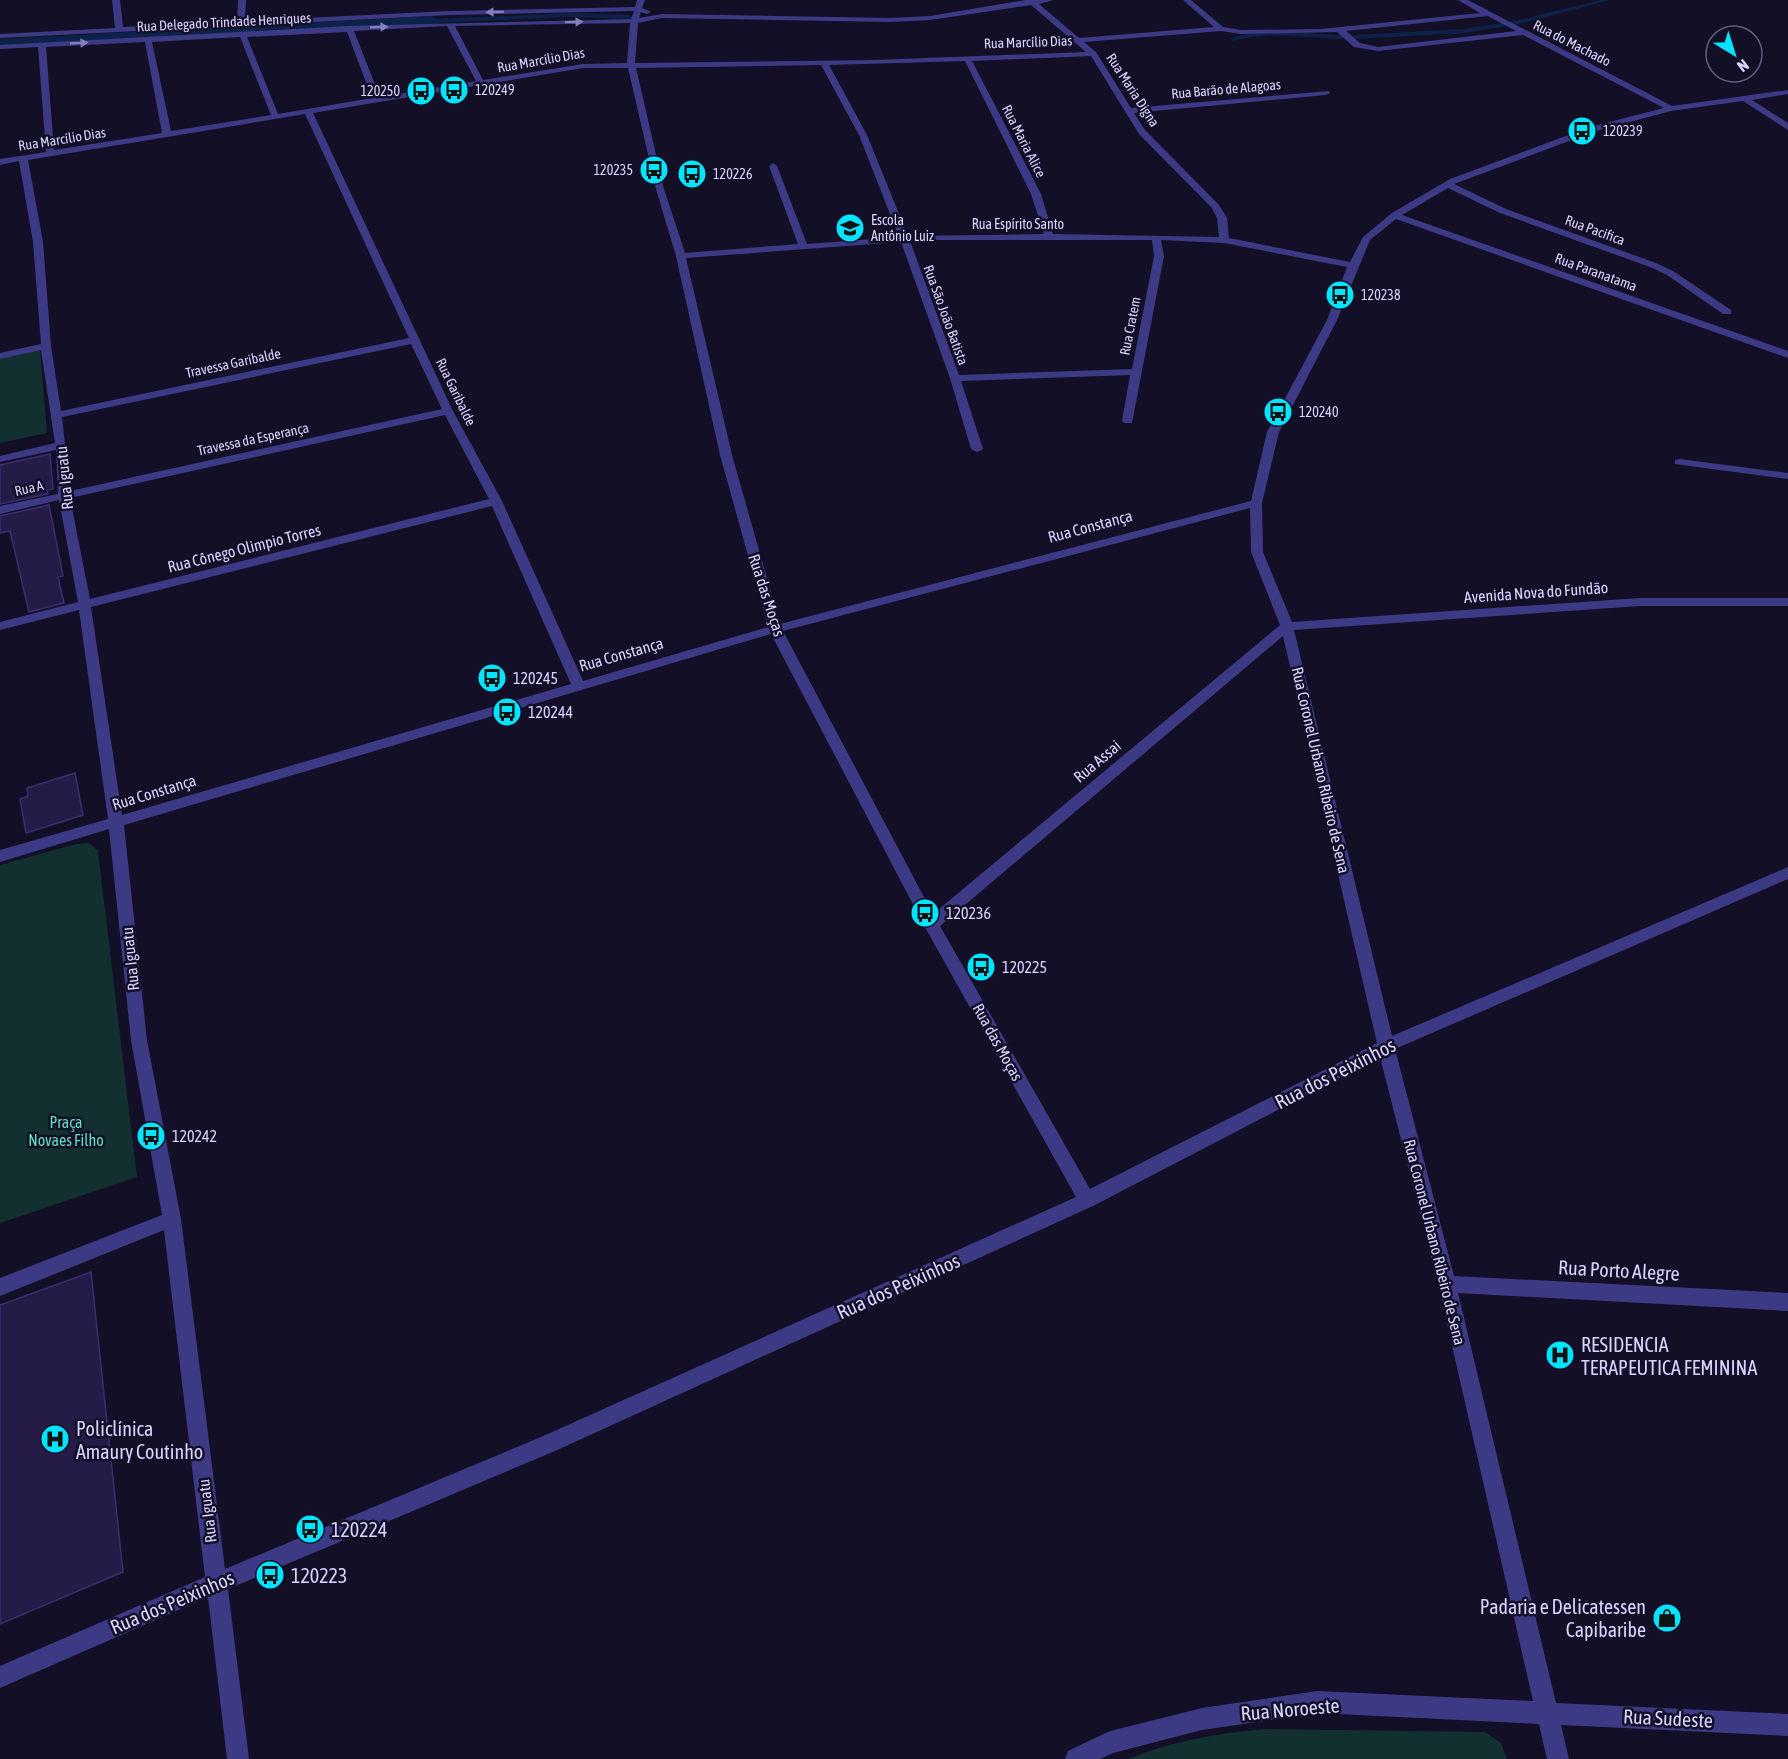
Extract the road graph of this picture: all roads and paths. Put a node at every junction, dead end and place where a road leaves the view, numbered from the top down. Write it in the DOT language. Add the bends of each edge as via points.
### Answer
graph roads {
  1 [pos="116,0"];
  2 [pos="242,0"];
  3 [pos="641,0"];
  4 [pos="1050,0"];
  5 [pos="1187,0"];
  6 [pos="1462,0"];
  7 [pos="1031,1"];
  8 [pos="638,9"];
  9 [pos="1488,14"];
  10 [pos="662,16"];
  11 [pos="634,21"];
  12 [pos="241,22"];
  13 [pos="450,24"];
  14 [pos="349,28"];
  15 [pos="1221,28"];
  16 [pos="120,29"];
  17 [pos="1339,29"];
  18 [pos="1518,30"];
  19 [pos="243,35"];
  20 [pos="0,36"];
  21 [pos="148,40"];
  22 [pos="1078,40"];
  23 [pos="42,45"];
  24 [pos="0,47"];
  25 [pos="1093,54"];
  26 [pos="967,58"];
  27 [pos="823,62"];
  28 [pos="631,63"];
  29 [pos="482,84"];
  30 [pos="1788,92"];
  31 [pos="1326,93"];
  32 [pos="1744,98"];
  33 [pos="377,100"];
  34 [pos="1671,109"];
  35 [pos="1129,111"];
  36 [pos="308,112"];
  37 [pos="276,118"];
  38 [pos="1788,127"];
  39 [pos="167,135"];
  40 [pos="50,154"];
  41 [pos="23,159"];
  42 [pos="0,162"];
  43 [pos="773,166"];
  44 [pos="1447,184"];
  45 [pos="1395,215"];
  46 [pos="1156,237"];
  47 [pos="905,238"];
  48 [pos="1050,238"];
  49 [pos="1224,240"];
  50 [pos="803,246"];
  51 [pos="681,256"];
  52 [pos="1353,264"];
  53 [pos="1727,312"];
  54 [pos="415,340"];
  55 [pos="46,346"];
  56 [pos="0,356"];
  57 [pos="1788,356"];
  58 [pos="1135,372"];
  59 [pos="955,378"];
  60 [pos="448,411"];
  61 [pos="57,415"];
  62 [pos="1128,421"];
  63 [pos="61,446"];
  64 [pos="977,449"];
  65 [pos="0,459"];
  66 [pos="1679,462"];
  67 [pos="1788,476"];
  68 [pos="64,496"];
  69 [pos="496,501"];
  70 [pos="1256,502"];
  71 [pos="0,510"];
  72 [pos="1788,602"];
  73 [pos="85,606"];
  74 [pos="0,626"];
  75 [pos="1287,626"];
  76 [pos="774,629"];
  77 [pos="578,685"];
  78 [pos="116,822"];
  79 [pos="0,856"];
  80 [pos="1788,874"];
  81 [pos="931,925"];
  82 [pos="1386,1046"];
  83 [pos="1087,1200"];
  84 [pos="172,1220"];
  85 [pos="1447,1284"];
  86 [pos="0,1287"];
  87 [pos="1788,1302"];
  88 [pos="216,1582"];
  89 [pos="0,1677"];
  90 [pos="1547,1711"];
  91 [pos="1788,1725"];
  92 [pos="238,1759"];
  93 [pos="1076,1759"];
  94 [pos="1558,1759"];
  1 -- 16 [label="street"];
  2 -- 12 [label="street"];
  3 -- 8 [label="street, Rua das Moças"];
  4 -- 7 [label="street"];
  5 -- 15 [label="street"];
  6 -- 9 [label="street, Rua do Machado"];
  7 -- 10 [label="street" via="930,18 890,20"];
  7 -- 22 [label="street, Rua Maria Digna"];
  8 -- 10 [label="street, Rua Delegado Trindade Henriques"];
  8 -- 11 [label="street, Rua das Moças"];
  8 -- 12 [label="street, Rua Delegado Trindade Henriques, one-way" via="448,10"];
  9 -- 17 [label="street"];
  9 -- 18 [label="street, Rua do Machado"];
  10 -- 11 [label="street, Rua Delegado Trindade Henriques"];
  13 -- 11 [label="street, Rua Delegado Trindade Henriques, one-way"];
  11 -- 28 [label="street, Rua das Moças"];
  12 -- 16 [label="street, Rua Delegado Trindade Henriques"];
  14 -- 13 [label="street, Rua Delegado Trindade Henriques, one-way"];
  13 -- 29 [label="street"];
  14 -- 19 [label="street, Rua Delegado Trindade Henriques"];
  14 -- 33 [label="street"];
  15 -- 17 [label="street" via="1241,32"];
  15 -- 22 [label="street"];
  16 -- 20 [label="street, Rua Delegado Trindade Henriques"];
  17 -- 18 [label="street" via="1362,47 1378,49"];
  18 -- 34 [label="street, Rua do Machado"];
  19 -- 21 [label="street, Rua Delegado Trindade Henriques"];
  19 -- 37 [label="street"];
  23 -- 21 [label="street, Rua Delegado Trindade Henriques, one-way"];
  21 -- 39 [label="street"];
  22 -- 25 [label="street, Rua Maria Digna"];
  23 -- 24 [label="street, Rua Delegado Trindade Henriques"];
  23 -- 40 [label="street"];
  25 -- 26 [label="street, Rua Marcílio Dias"];
  25 -- 35 [label="street, Rua Maria Digna"];
  26 -- 27 [label="street, Rua Marcílio Dias"];
  26 -- 48 [label="street, Rua Maria Alice" via="1036,194"];
  27 -- 28 [label="street, Rua Marcílio Dias"];
  27 -- 47 [label="street, Rua São João Batista" via="863,135"];
  28 -- 29 [label="street, Rua Marcílio Dias" via="583,66"];
  28 -- 51 [label="street, Rua das Moças" via="660,189"];
  29 -- 33 [label="street, Rua Marcílio Dias"];
  30 -- 32 [label="street, Rua Coronel Urbano Ribeiro de Sena"];
  31 -- 35 [label="street, Rua Barão de Alagoas"];
  32 -- 34 [label="street, Rua Coronel Urbano Ribeiro de Sena"];
  32 -- 38 [label="street"];
  33 -- 36 [label="street, Rua Marcílio Dias"];
  34 -- 44 [label="street, Rua Coronel Urbano Ribeiro de Sena" via="1593,129"];
  35 -- 49 [label="street, Rua Maria Digna" via="1156,147 1216,207 1222,218"];
  36 -- 37 [label="street, Rua Marcílio Dias"];
  36 -- 54 [label="street, Rua Garibalde"];
  37 -- 39 [label="street, Rua Marcílio Dias"];
  39 -- 40 [label="street, Rua Marcílio Dias"];
  40 -- 41 [label="street, Rua Marcílio Dias"];
  41 -- 42 [label="street, Rua Marcílio Dias"];
  41 -- 55 [label="street, Rua Iguatu" via="38,242"];
  43 -- 50 [label="street"];
  44 -- 45 [label="street, Rua Coronel Urbano Ribeiro de Sena"];
  44 -- 53 [label="street, Rua Pacifica" via="1503,211 1662,269"];
  45 -- 52 [label="street, Rua Coronel Urbano Ribeiro de Sena" via="1366,239"];
  45 -- 57 [label="street, Rua Paranatama"];
  46 -- 48 [label="street, Rua Espírito Santo"];
  46 -- 49 [label="street, Rua Espírito Santo"];
  46 -- 58 [label="street, Rua Cratem" via="1159,256"];
  47 -- 48 [label="street, Rua Espírito Santo"];
  47 -- 50 [label="street, Rua Espírito Santo"];
  47 -- 59 [label="street, Rua São João Batista"];
  49 -- 52 [label="street, Rua Espírito Santo"];
  50 -- 51 [label="street, Rua Espírito Santo"];
  51 -- 76 [label="street, Rua das Moças" via="726,455"];
  52 -- 70 [label="street, Rua Coronel Urbano Ribeiro de Sena" via="1332,320 1273,432"];
  54 -- 60 [label="street, Rua Garibalde"];
  54 -- 61 [label="street, Travessa Garibalde"];
  55 -- 56 [label="street"];
  55 -- 61 [label="street, Rua Iguatu"];
  58 -- 59 [label="street"];
  58 -- 62 [label="street, Rua Cratem"];
  59 -- 64 [label="street, Rua São João Batista"];
  60 -- 68 [label="street, Travessa da Esperança"];
  60 -- 69 [label="street, Rua Garibalde"];
  61 -- 63 [label="street, Rua Iguatu"];
  63 -- 65 [label="street"];
  63 -- 68 [label="street, Rua Iguatu"];
  66 -- 67 [label="street"];
  68 -- 71 [label="street, Rua A"];
  68 -- 73 [label="street, Rua Iguatu"];
  69 -- 73 [label="street, Rua Cônego Olimpio Torres"];
  69 -- 77 [label="street, Rua Garibalde"];
  70 -- 75 [label="street, Rua Coronel Urbano Ribeiro de Sena" via="1257,552"];
  70 -- 76 [label="street, Rua Constança"];
  72 -- 75 [label="street, Avenida Nova do Fundão" via="1640,602"];
  73 -- 74 [label="street, Rua Cônego Olimpio Torres"];
  73 -- 78 [label="street, Rua Iguatu"];
  75 -- 81 [label="street, Rua Assai"];
  75 -- 82 [label="street, Rua Coronel Urbano Ribeiro de Sena"];
  76 -- 77 [label="street, Rua Constança"];
  76 -- 81 [label="street, Rua das Moças"];
  77 -- 78 [label="street, Rua Constança"];
  78 -- 79 [label="street, Rua Constança"];
  78 -- 84 [label="street, Rua Iguatu" via="139,1040"];
  80 -- 82 [label="street, Rua dos Peixinhos"];
  81 -- 83 [label="street, Rua das Moças"];
  82 -- 83 [label="street, Rua dos Peixinhos"];
  82 -- 85 [label="street, Rua Coronel Urbano Ribeiro de Sena"];
  83 -- 88 [label="street, Rua dos Peixinhos" via="548,1444"];
  84 -- 86 [label="street"];
  84 -- 88 [label="street, Rua Iguatu"];
  85 -- 87 [label="street, Rua Porto Alegre"];
  85 -- 90 [label="street, Rua Coronel Urbano Ribeiro de Sena"];
  88 -- 89 [label="street, Rua dos Peixinhos"];
  88 -- 92 [label="street, Rua Iguatu"];
  90 -- 91 [label="street, Rua Sudeste"];
  90 -- 93 [label="street, Rua Noroeste" via="1317,1702 1202,1719 1110,1742"];
  90 -- 94 [label="street, Rua Coronel Urbano Ribeiro de Sena"];
}
